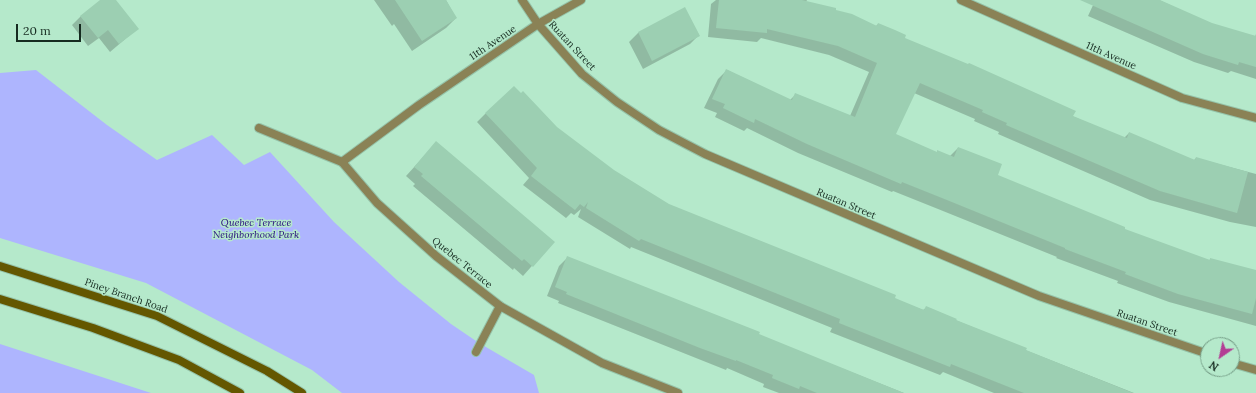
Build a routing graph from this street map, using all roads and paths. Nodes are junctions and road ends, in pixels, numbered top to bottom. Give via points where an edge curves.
1 (522, 0) edge
2 (581, 0) edge
3 (961, 0) edge
4 (538, 24) junction
5 (1256, 118) edge
6 (259, 128) dead end
7 (342, 162) junction
8 (0, 266) edge
9 (0, 299) edge
10 (500, 306) junction
11 (1200, 351) edge
12 (476, 352) dead end
13 (1240, 365) edge
14 (1256, 370) edge
15 (240, 393) edge
16 (302, 393) edge
17 (678, 393) edge

1 - 4 street, Ruatan Street
2 - 4 street, 11th Avenue
3 - 5 street, 11th Avenue via 1182,98
4 - 7 street, 11th Avenue via 419,105
4 - 11 street, Ruatan Street via 582,74 617,102 659,130 705,154 1039,296
6 - 7 street
7 - 10 street, Quebec Terrace via 377,203 436,256
8 - 16 main road, Piney Branch Road via 157,316 267,371
9 - 15 main road via 93,328 179,360
10 - 12 street
10 - 17 street, Quebec Terrace via 602,363
13 - 14 street

